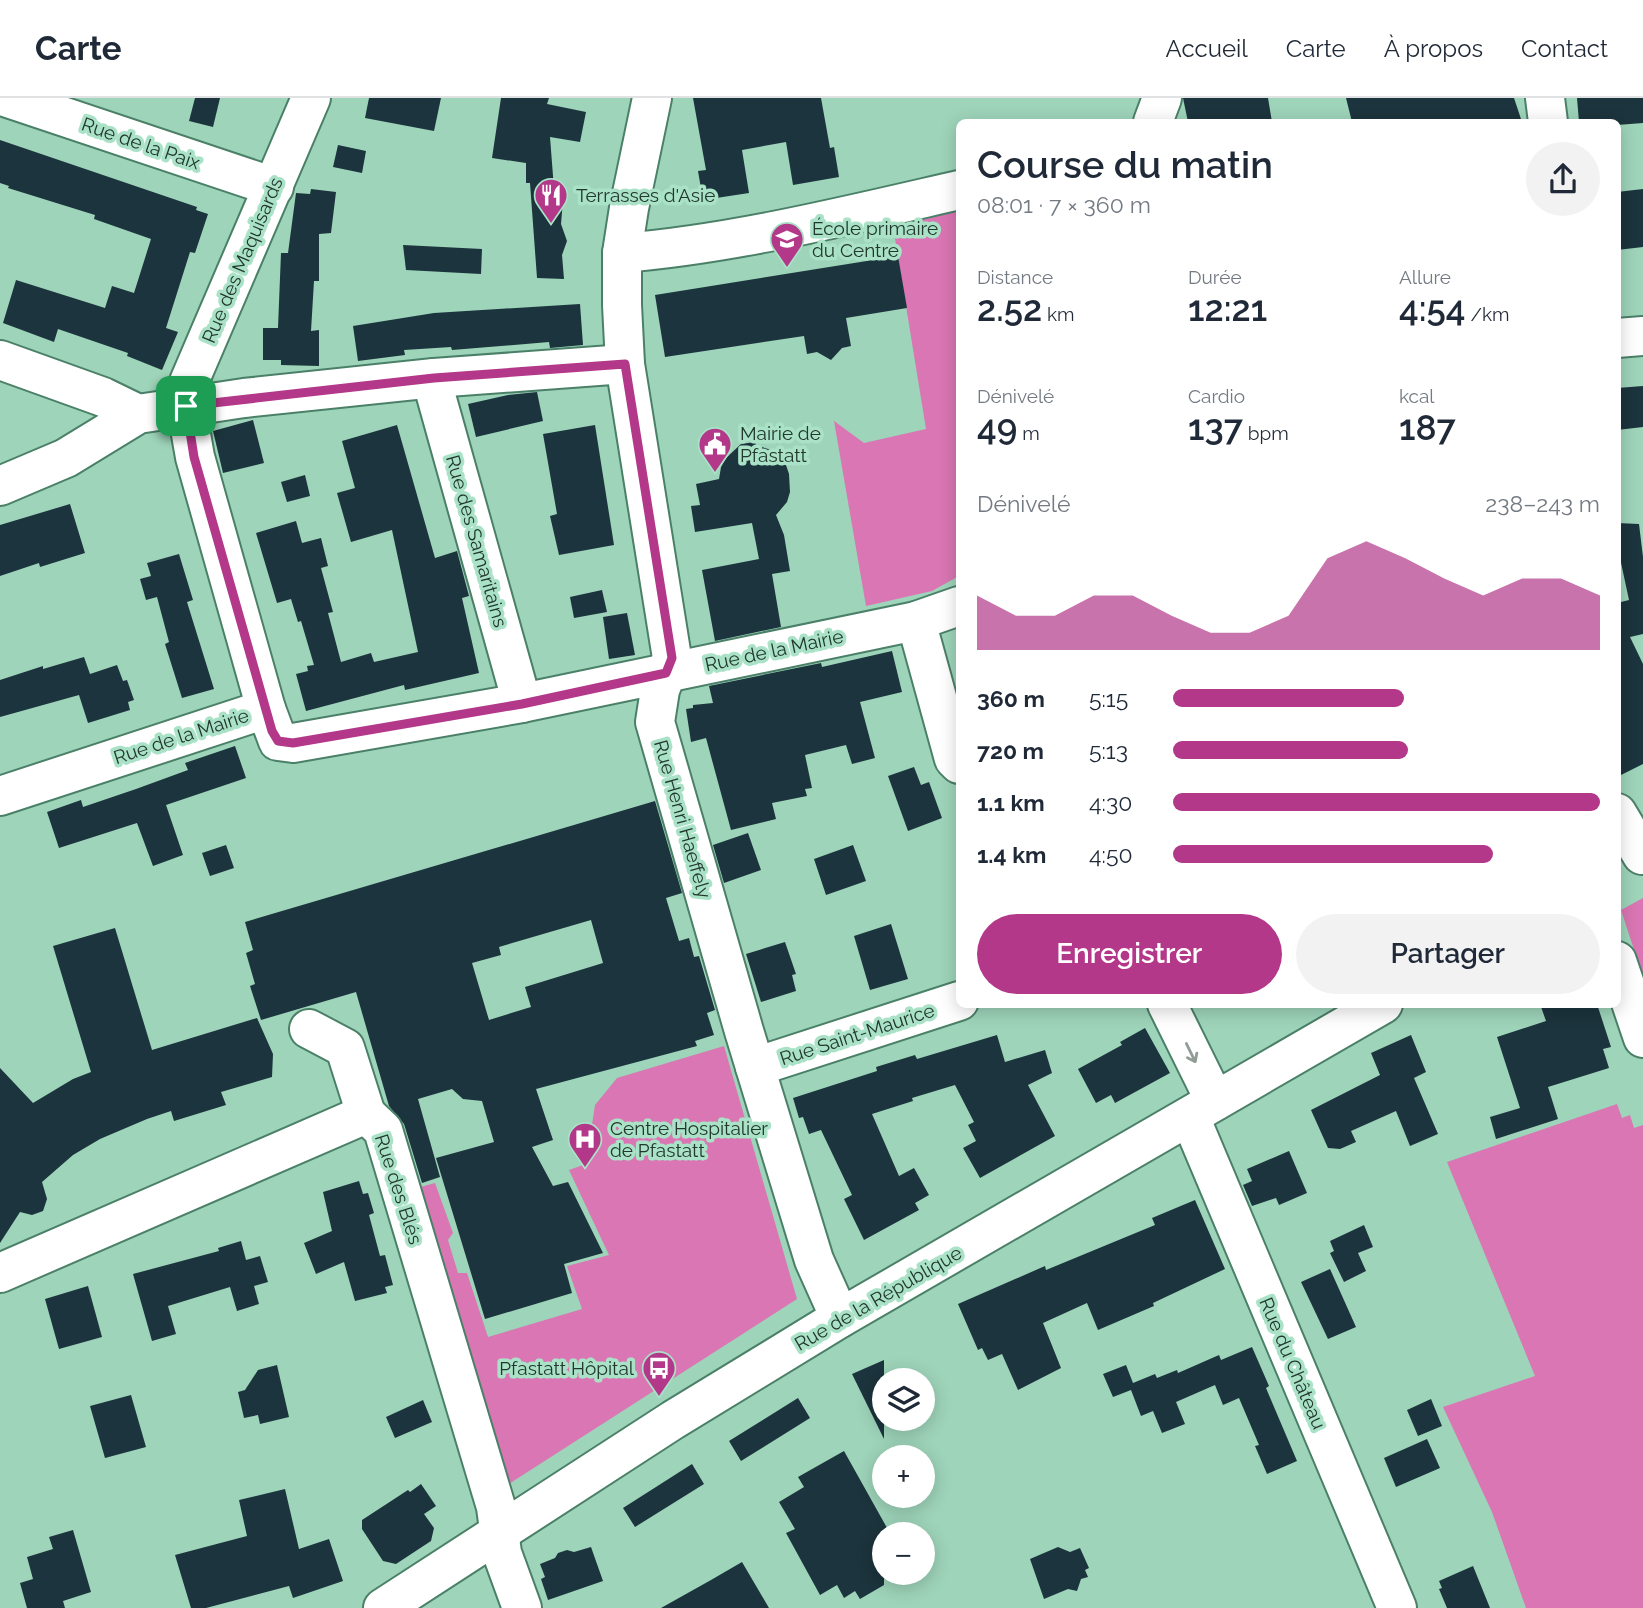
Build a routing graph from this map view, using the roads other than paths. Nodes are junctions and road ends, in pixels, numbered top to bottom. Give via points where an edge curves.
1 (8, 98) edge
2 (311, 98) edge
3 (652, 98) edge
4 (1545, 98) edge
5 (1548, 119) edge
6 (274, 187) junction
7 (956, 191) edge
8 (622, 253) junction
9 (1643, 336) edge
10 (1621, 338) edge
11 (0, 360) edge
12 (625, 364) junction
13 (434, 378) junction
14 (186, 406) junction
15 (138, 414) junction
16 (0, 486) edge
17 (956, 607) edge
18 (916, 621) junction
19 (666, 673) junction
20 (522, 704) junction
21 (266, 709) junction
22 (956, 761) edge
23 (0, 796) edge
24 (1621, 819) edge
25 (1643, 854) edge
26 (1621, 867) edge
27 (1621, 973) edge
28 (956, 1002) edge
29 (1168, 1008) edge
30 (1376, 1008) edge
31 (309, 1029) dead end
32 (1643, 1038) edge
33 (755, 1067) junction
34 (1202, 1109) junction
35 (366, 1114) junction
36 (0, 1273) edge
37 (841, 1318) junction
38 (500, 1531) junction
39 (383, 1608) edge
40 (522, 1608) edge
41 (1397, 1608) edge

1 - 6 street, Rue de la Paix
2 - 6 street, Rue des Maquisards
3 - 8 street, Rue Henri Haeffely
4 - 5 street
6 - 14 street, Rue des Maquisards via 190,382
7 - 8 street via 670,249
8 - 12 street, Rue Henri Haeffely
9 - 10 street
11 - 15 street
12 - 13 street
12 - 19 street, Rue Henri Haeffely via 672,658
13 - 14 street
13 - 20 street, Rue des Samaritains
14 - 15 street
14 - 21 street, Rue des Maquisards via 194,457
15 - 16 street via 66,458
17 - 18 street, Rue de la Mairie
18 - 19 street, Rue de la Mairie
18 - 22 street
19 - 20 street, Rue de la Mairie
19 - 33 street, Rue Henri Haeffely via 655,722
20 - 21 street, Rue de la Mairie via 293,743 278,741
21 - 23 street, Rue de la Mairie
24 - 25 street
25 - 26 street
27 - 32 street
28 - 33 street, Rue Saint-Maurice
29 -> 34 street, Rue du Château
30 - 34 street, Rue de la République
31 - 35 street via 345,1048
33 - 37 street, Rue Henri Haeffely via 814,1260
34 - 37 street, Rue de la République
34 - 41 street, Rue du Château
35 - 36 street, Rue des Blés
35 - 38 street, Rue des Blés via 383,1130
37 - 38 street, Rue de la République
38 - 39 street, Rue de la République
38 - 40 street, Rue des Blés via 502,1553

